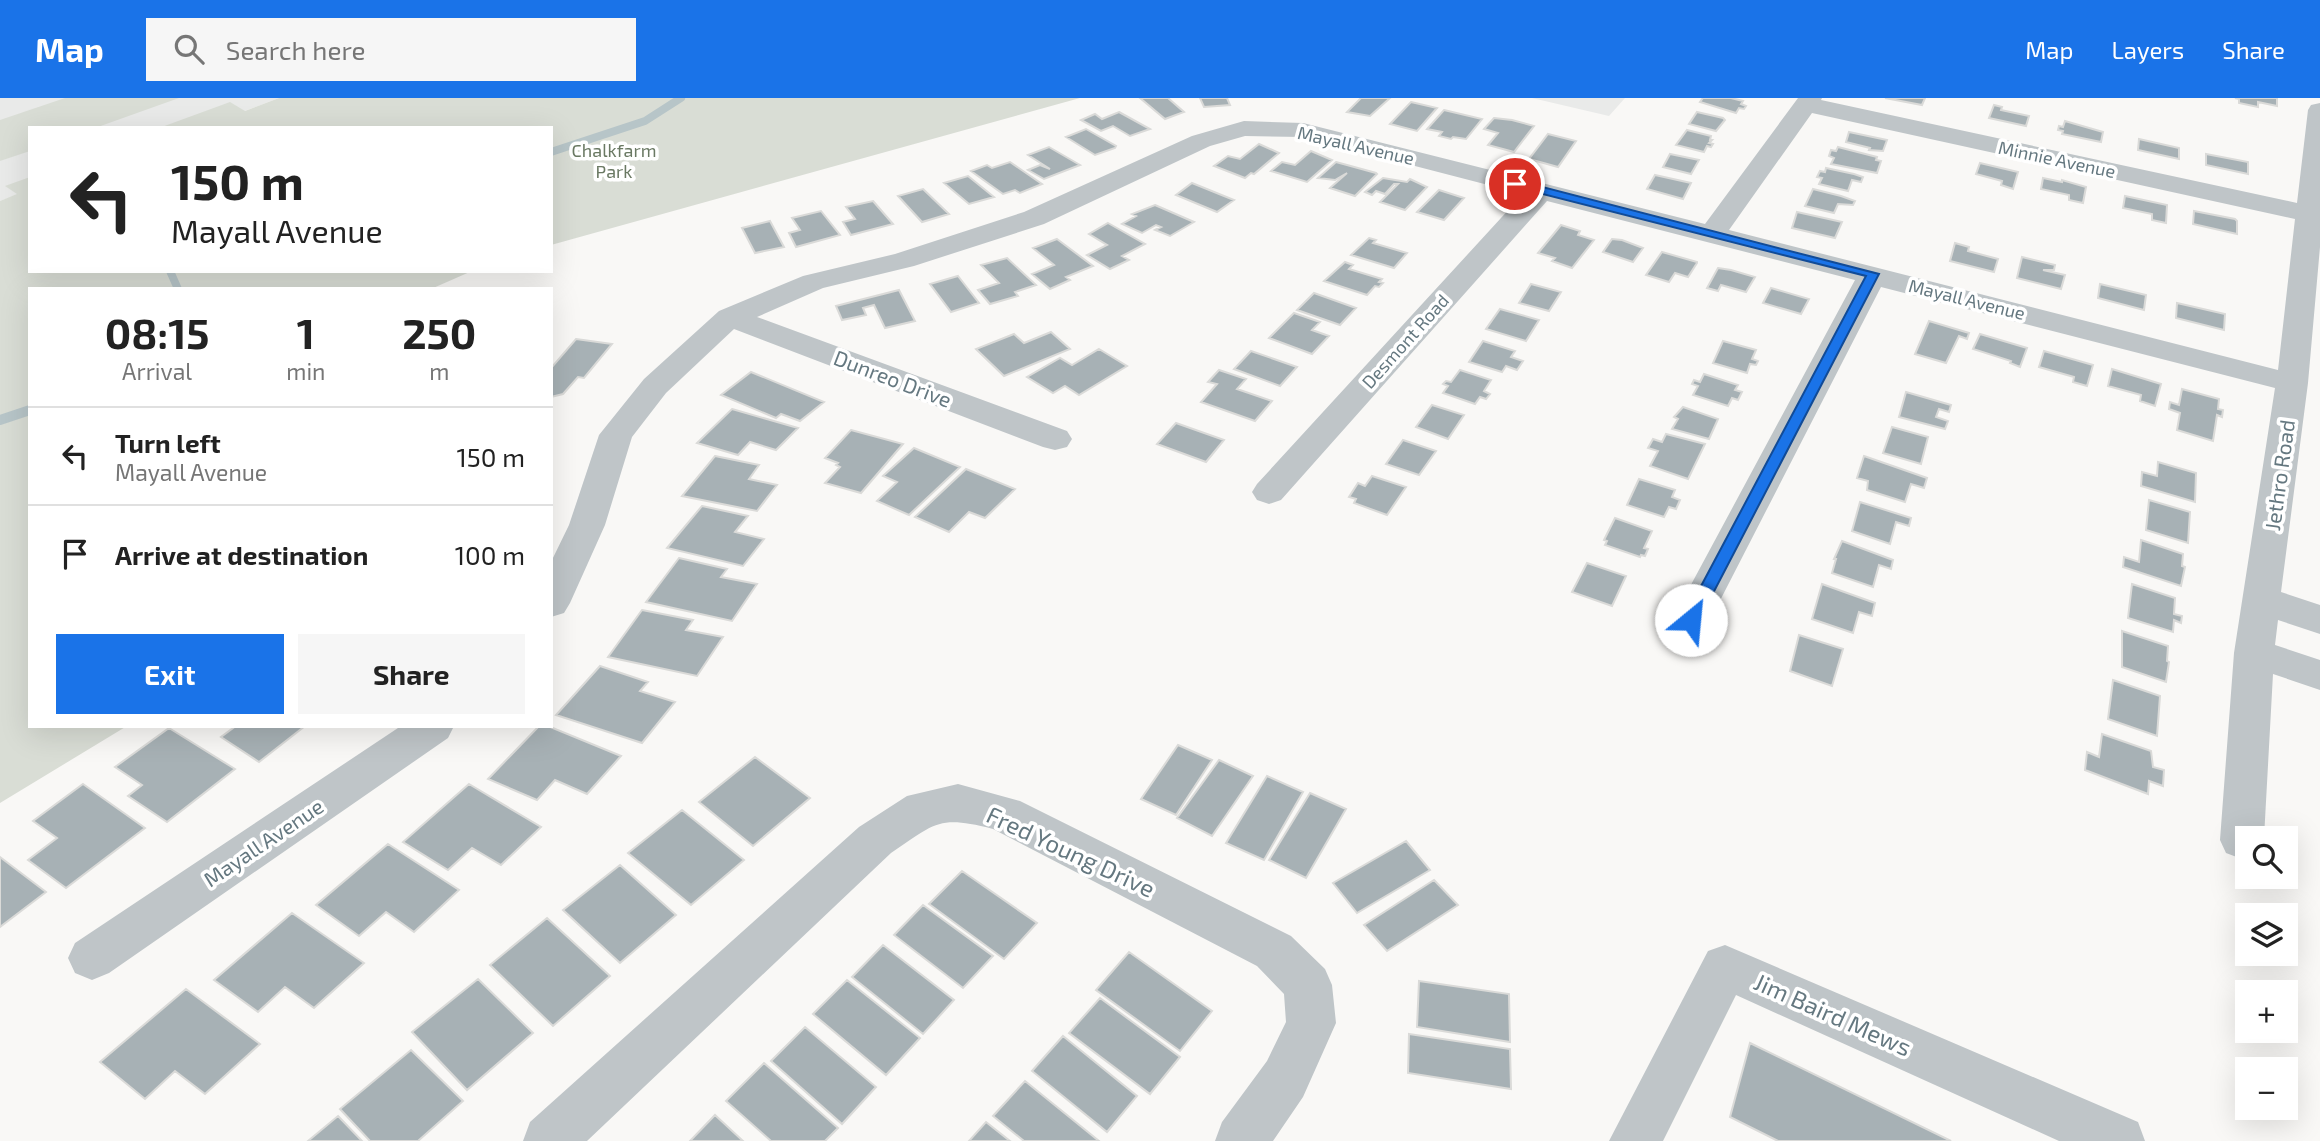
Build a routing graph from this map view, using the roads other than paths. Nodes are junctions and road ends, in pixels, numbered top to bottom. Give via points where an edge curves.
1 (1808, 101) edge
2 (2320, 110) edge
3 (1542, 190) junction
4 (2309, 214) junction
5 (1713, 233) junction
6 (1873, 274) junction
7 (730, 317) junction
8 (2292, 383) junction
9 (1055, 439) dead end
10 (1269, 492) dead end
11 (553, 599) edge
12 (2260, 599) junction
13 (1691, 620) dead end
14 (2320, 620) edge
15 (2253, 653) junction
16 (2320, 675) edge
17 (430, 728) edge
18 (2243, 826) edge
19 (93, 958) dead end
20 (549, 1141) edge
21 (1241, 1141) edge
22 (1635, 1141) edge
23 (2119, 1141) edge

1 - 4 street, Minnie Avenue
1 - 5 street
2 - 4 street, Jethro Road
3 - 5 street, Mayall Avenue
3 - 7 street, Mayall Avenue via 1303,130 1244,128 1201,141 1034,218 904,260 813,282
3 - 10 street, Desmont Road
4 - 8 street, Jethro Road
5 - 6 street, Mayall Avenue
6 - 8 street, Mayall Avenue
6 - 13 street
7 - 9 street, Dunreo Drive
7 - 11 street, Mayall Avenue via 654,386 616,435 587,525
8 - 12 street, Jethro Road
12 - 14 street
12 - 15 street, Jethro Road
15 - 16 street
15 - 18 street, Jethro Road
17 - 19 street, Mayall Avenue
20 - 21 street, Fred Young Drive via 875,840 922,809 958,802 1004,814 1274,951 1308,985 1311,1023 1285,1079
22 - 23 street, Jim Baird Mews via 1725,967

